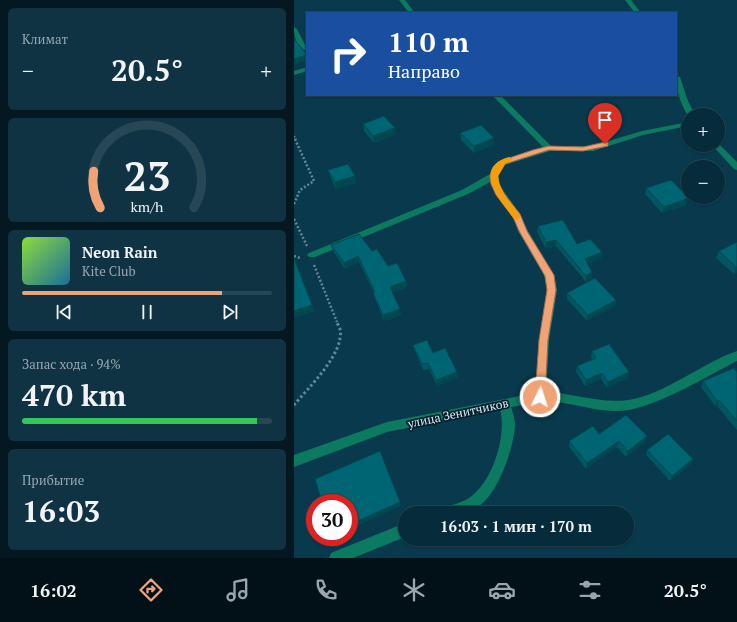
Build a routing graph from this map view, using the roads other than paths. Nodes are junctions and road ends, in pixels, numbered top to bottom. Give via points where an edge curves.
1 (402, 0) edge
2 (628, 0) edge
3 (411, 12) edge
4 (637, 12) edge
5 (294, 29) edge
6 (306, 48) edge
7 (306, 69) edge
8 (294, 73) edge
9 (677, 80) edge
10 (497, 96) edge
11 (688, 108) edge
12 (681, 125) edge
13 (549, 148) junction
14 (723, 152) edge
15 (737, 167) edge
16 (494, 176) junction
17 (312, 255) road end
18 (737, 356) edge
19 (540, 397) junction
20 (504, 403) junction
21 (294, 461) edge
22 (465, 506) edge
23 (398, 533) edge
24 (336, 558) edge

1 - 3 street
2 - 4 street
5 - 6 street via 302,46
7 - 8 street
9 - 11 street
10 - 13 street
12 - 13 street via 642,133 593,148
13 - 16 street via 502,163
14 - 15 street
16 - 17 street via 465,192
16 - 19 street via 500,195 517,216 549,275 552,290 544,340
18 - 19 street, улица Зенитчиков via 652,398 628,405 593,404
19 - 20 street, улица Зенитчиков
20 - 21 street, улица Зенитчиков via 388,427
20 - 22 street via 509,424 507,439 493,478 486,491 474,502
23 - 24 street

